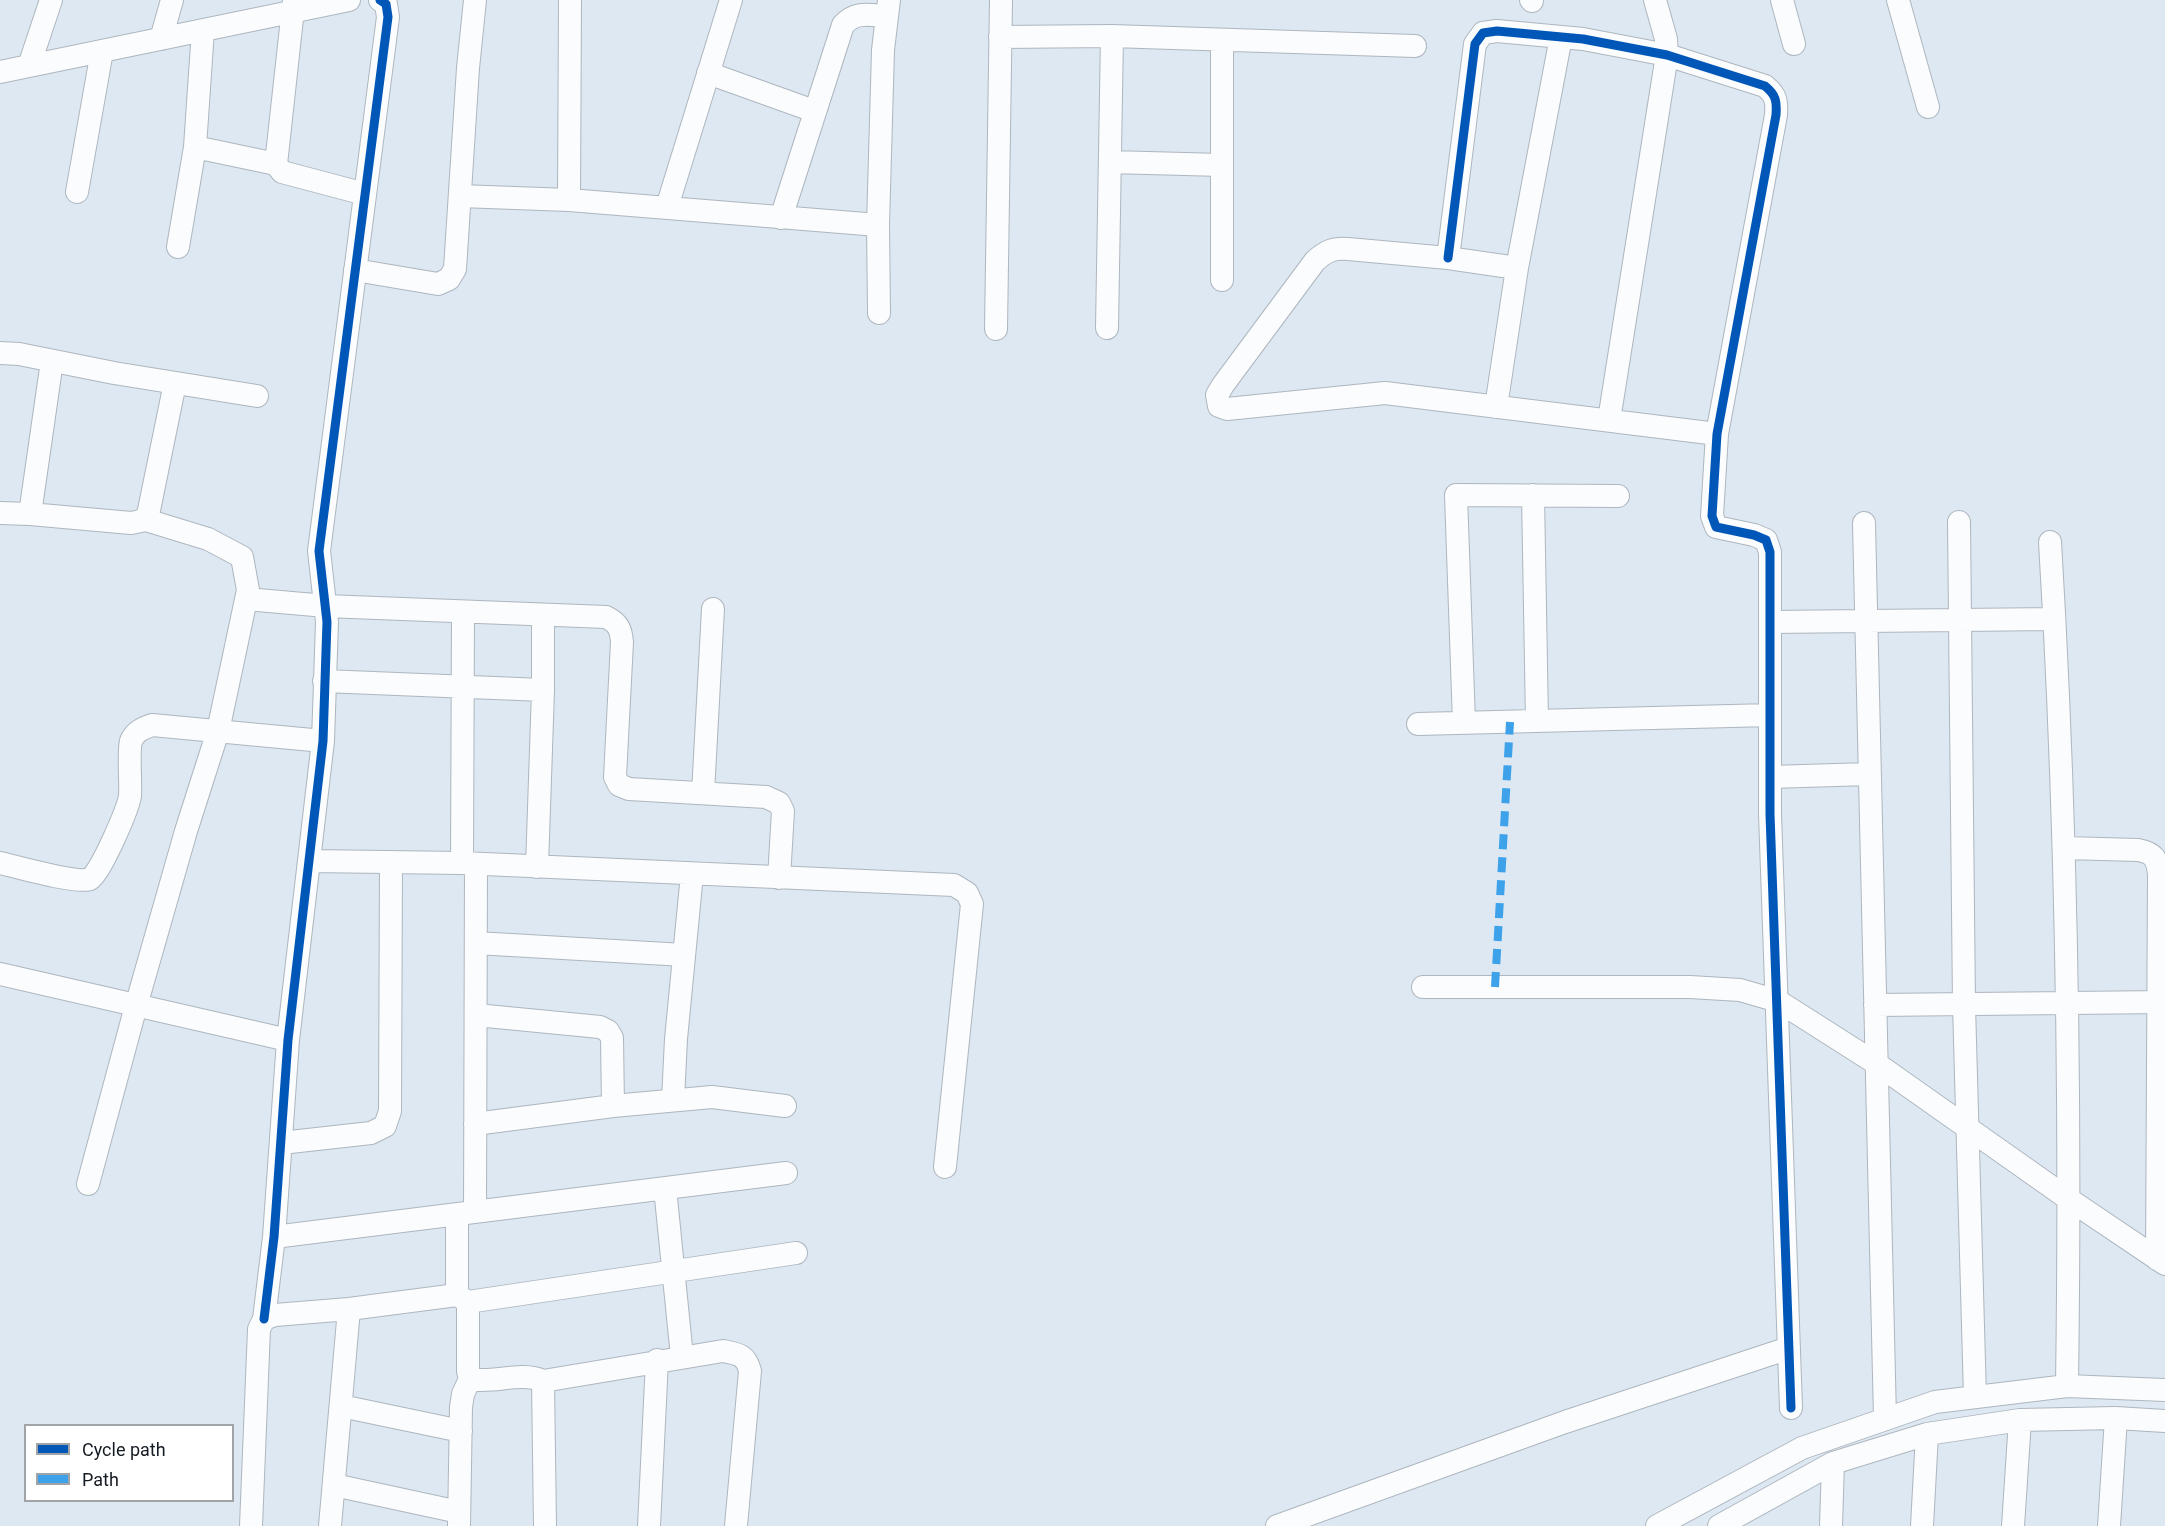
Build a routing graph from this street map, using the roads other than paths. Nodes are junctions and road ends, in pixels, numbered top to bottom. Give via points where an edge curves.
1 (51, 0) edge
2 (172, 0) edge
3 (349, 0) edge
4 (380, 0) edge
5 (475, 0) edge
6 (570, 0) edge
7 (731, 0) edge
8 (1001, 0) edge
9 (1655, 0) edge
10 (1782, 0) edge
11 (1898, 0) edge
12 (293, 6) edge
13 (887, 8) edge
14 (203, 30) junction
15 (1112, 36) junction
16 (1000, 37) junction
17 (1561, 37) junction
18 (161, 39) junction
19 (1222, 40) junction
20 (1794, 44) dead end
21 (1415, 46) dead end
22 (102, 51) junction
23 (1667, 55) junction
24 (28, 66) junction
25 (708, 73) junction
26 (0, 75) edge
27 (1928, 107) dead end
28 (814, 111) junction
29 (195, 147) junction
30 (1110, 162) junction
31 (276, 164) junction
32 (1222, 165) junction
33 (77, 192) dead end
34 (365, 194) junction
35 (460, 196) junction
36 (569, 200) junction
37 (667, 207) junction
38 (781, 218) junction
39 (878, 225) junction
40 (178, 247) dead end
41 (1448, 258) junction
42 (1517, 268) junction
43 (355, 270) junction
44 (1222, 280) dead end
45 (879, 313) dead end
46 (1107, 328) dead end
47 (996, 329) dead end
48 (0, 353) edge
49 (52, 361) junction
50 (175, 383) junction
51 (257, 396) dead end
52 (1496, 407) junction
53 (1609, 420) junction
54 (1717, 434) junction
55 (1533, 495) junction
56 (1618, 495) dead end
57 (0, 513) edge
58 (30, 514) junction
59 (141, 521) junction
60 (1959, 522) dead end
61 (1864, 523) dead end
62 (2050, 542) dead end
63 (246, 599) junction
64 (327, 606) junction
65 (713, 609) dead end
66 (463, 612) junction
67 (543, 615) junction
68 (2054, 619) junction
69 (1961, 620) junction
70 (1866, 621) junction
71 (1771, 622) junction
72 (324, 681) junction
73 (464, 687) junction
74 (543, 690) junction
75 (1770, 715) junction
76 (1537, 721) junction
77 (1464, 723) junction
78 (1418, 724) dead end
79 (219, 731) junction
80 (323, 741) junction
81 (1869, 774) junction
82 (1770, 777) junction
83 (703, 793) junction
84 (2064, 848) junction
85 (310, 861) junction
86 (391, 862) junction
87 (0, 863) edge
88 (469, 864) junction
89 (537, 867) junction
90 (692, 874) junction
91 (779, 878) junction
92 (476, 943) junction
93 (684, 955) junction
94 (0, 974) edge
95 (1423, 987) dead end
96 (1778, 1001) junction
97 (2162, 1002) edge
98 (2067, 1004) junction
99 (1875, 1005) junction
100 (1964, 1005) junction
101 (136, 1006) junction
102 (476, 1015) junction
103 (288, 1040) junction
104 (1877, 1064) junction
105 (673, 1100) junction
106 (613, 1106) junction
107 (785, 1106) dead end
108 (475, 1124) junction
109 (1967, 1127) junction
110 (281, 1143) junction
111 (945, 1167) dead end
112 (786, 1173) dead end
113 (88, 1184) dead end
114 (665, 1188) junction
115 (2070, 1200) junction
116 (466, 1213) junction
117 (274, 1236) junction
118 (796, 1253) dead end
119 (2161, 1261) edge
120 (675, 1270) junction
121 (462, 1299) junction
122 (349, 1309) junction
123 (264, 1319) junction
124 (1790, 1347) junction
125 (682, 1357) junction
126 (657, 1360) junction
127 (471, 1379) junction
128 (543, 1381) junction
129 (2067, 1386) junction
130 (2165, 1390) edge
131 (1975, 1397) junction
132 (341, 1406) junction
133 (1791, 1408) dead end
134 (2116, 1418) junction
135 (1885, 1419) junction
136 (2020, 1420) junction
137 (2165, 1421) edge
138 (461, 1431) junction
139 (1927, 1434) junction
140 (1833, 1463) junction
141 (334, 1485) junction
142 (459, 1519) edge
143 (1291, 1524) edge
144 (251, 1526) edge
145 (330, 1526) edge
146 (545, 1526) edge
147 (649, 1526) edge
148 (736, 1526) edge
149 (1657, 1526) edge
150 (1719, 1526) edge
151 (1832, 1526) edge
152 (1922, 1526) edge
153 (2013, 1526) edge
154 (2109, 1526) edge

1 - 24 street
2 - 18 street
3 - 12 street
4 - 34 street via 386,4 388,17
5 - 35 street
6 - 36 street
7 - 25 street
8 - 16 street
9 - 23 street
10 - 20 street
11 - 27 street
12 - 14 street
12 - 31 street
13 - 28 street via 850,18 843,25
13 - 39 street
14 - 18 street
14 - 29 street
15 - 16 street
15 - 19 street
15 - 30 street
16 - 47 street
17 - 23 street
17 - 41 street via 1497,31 1483,33 1475,44
17 - 42 street
18 - 22 street
19 - 21 street
19 - 32 street
22 - 24 street
22 - 33 street
23 - 53 street
23 - 54 street via 1765,86 1774,93 1777,103
24 - 26 street
25 - 28 street
25 - 37 street
28 - 38 street
29 - 31 street
29 - 40 street
30 - 32 street
30 - 46 street
31 - 34 street via 282,172
32 - 44 street
34 - 43 street
35 - 36 street
35 - 43 street via 454,270 449,279 438,284
36 - 37 street
37 - 38 street
38 - 39 street
39 - 45 street
41 - 42 street
41 - 52 street via 1335,248 1325,252 1223,385 1217,395 1218,406 1227,409 1385,393
42 - 52 street
43 - 64 street via 318,552
48 - 49 street
49 - 50 street
49 - 58 street
50 - 51 street
50 - 59 street via 148,515
52 - 53 street
53 - 54 street
54 - 71 street via 1712,516 1716,527 1766,540 1770,552
55 - 56 street
55 - 76 street
55 - 77 street via 1455,495
57 - 58 street
58 - 59 street
59 - 63 street via 208,539 242,557
60 - 69 street
61 - 70 street
62 - 68 street
63 - 64 street
63 - 79 street
64 - 66 street
64 - 72 street
65 - 83 street
66 - 67 street
66 - 73 street
67 - 74 street
67 - 83 street via 606,617 621,630 615,777 619,785 629,789
68 - 69 street
68 - 84 street
69 - 70 street
69 - 100 street
70 - 71 street
70 - 81 street
71 - 75 street
72 - 73 street
72 - 80 street
73 - 74 street
73 - 88 street
74 - 89 street
75 - 76 street
75 - 82 street
76 - 77 street
77 - 78 street
79 - 80 street
79 - 87 street via 152,725 139,730 131,741 130,798 91,879 76,880
79 - 101 street
80 - 85 street
81 - 82 street
81 - 99 street
82 - 96 street
83 - 91 street via 766,797 779,802 783,811
84 - 97 street via 2138,850 2150,852 2157,860
84 - 98 street
85 - 86 street
85 - 103 street
86 - 88 street
86 - 110 street via 390,1111 385,1126 371,1134
88 - 89 street
88 - 92 street
89 - 90 street
90 - 91 street
90 - 93 street
91 - 111 street via 954,885 967,892 972,904
92 - 93 street
92 - 102 street
93 - 105 street
94 - 101 street
95 - 96 street via 1690,987 1740,990
96 - 104 street
96 - 124 street
97 - 98 street
97 - 119 street
98 - 100 street
98 - 115 street
99 - 100 street
99 - 104 street
100 - 109 street
101 - 103 street
101 - 113 street
102 - 106 street via 609,1031
102 - 108 street
103 - 110 street
104 - 109 street
104 - 135 street
105 - 106 street
105 - 107 street via 712,1097
106 - 108 street
108 - 116 street
109 - 115 street
109 - 131 street
110 - 117 street
112 - 114 street
114 - 116 street
114 - 120 street
115 - 119 street
115 - 129 street
116 - 117 street
116 - 121 street
117 - 123 street
118 - 120 street
120 - 121 street
120 - 125 street
121 - 122 street
121 - 127 street
122 - 123 street
122 - 132 street
123 - 144 street via 259,1329
124 - 133 street
124 - 143 street via 1565,1422
125 - 126 street
125 - 148 street via 723,1351 737,1353 747,1360 750,1371
126 - 128 street
126 - 147 street
127 - 128 street via 532,1376
127 - 138 street via 463,1394
128 - 146 street
129 - 130 street
129 - 131 street
131 - 135 street via 1935,1402
132 - 138 street
132 - 141 street
134 - 136 street
134 - 137 street
134 - 154 street
135 - 149 street via 1802,1448
136 - 139 street
136 - 153 street
138 - 142 street
139 - 140 street
139 - 152 street
140 - 150 street
140 - 151 street
141 - 142 street
141 - 145 street

